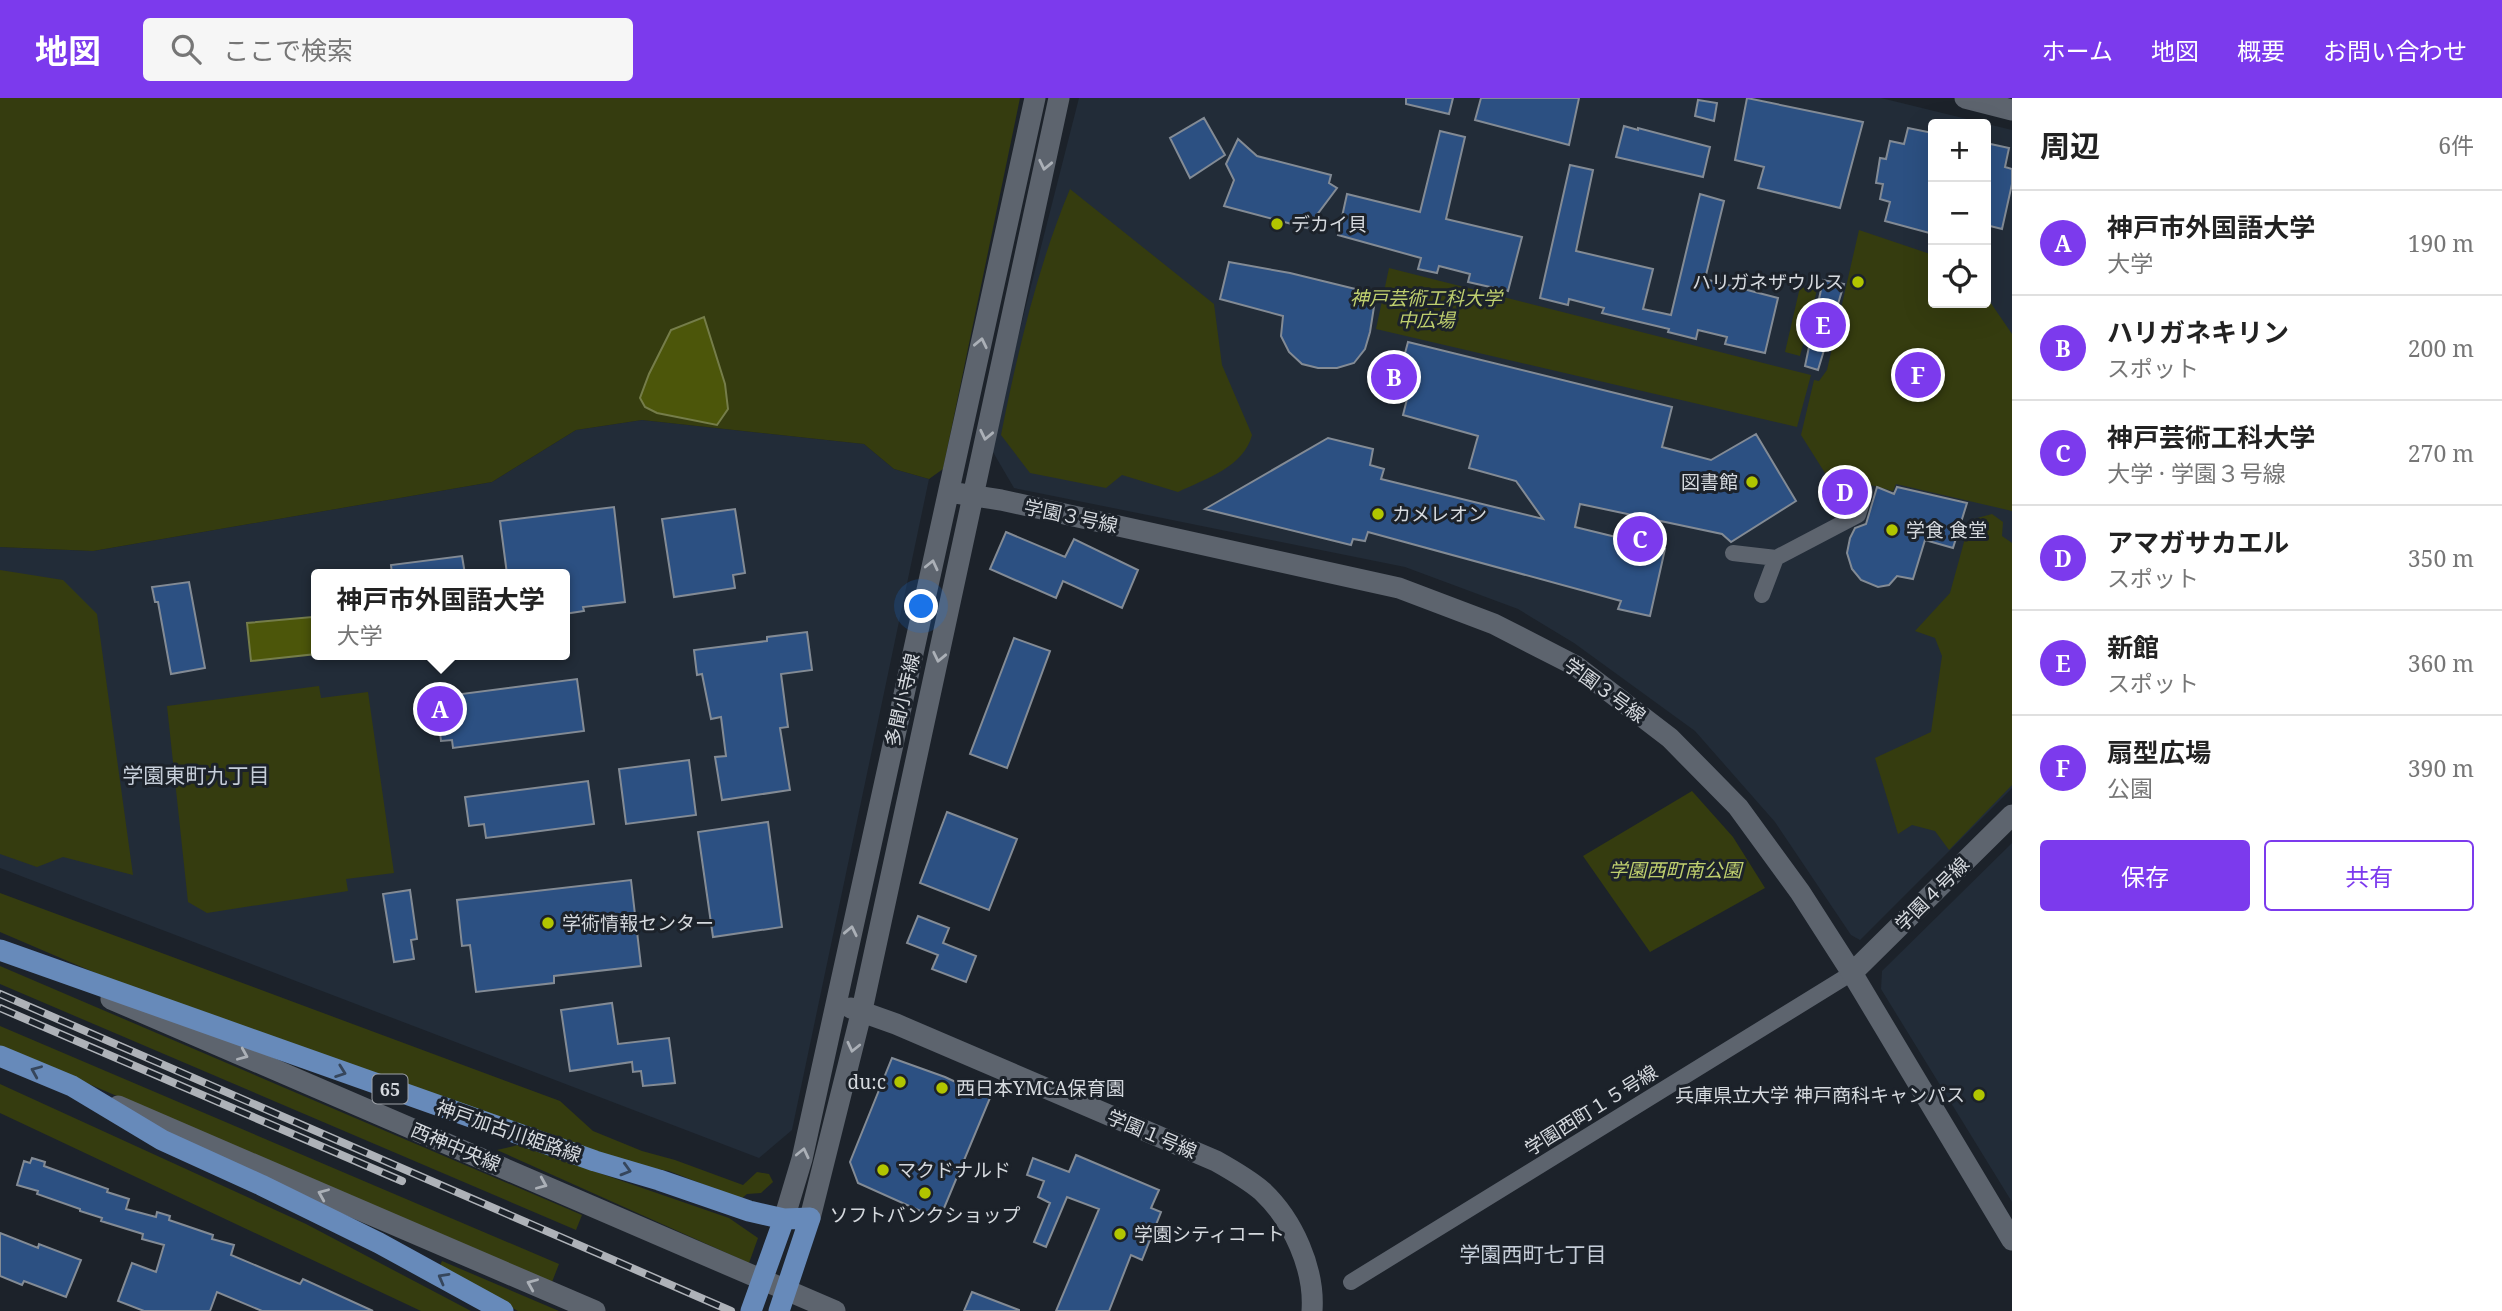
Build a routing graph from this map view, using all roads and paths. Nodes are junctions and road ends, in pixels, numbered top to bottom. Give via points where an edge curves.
1 (1035, 98) edge
2 (1059, 98) edge
3 (1965, 98) edge
4 (2012, 110) edge
5 (949, 492) junction
6 (1866, 492) dead end
7 (974, 495) junction
8 (1733, 553) dead end
9 (1776, 558) junction
10 (1762, 594) dead end
11 (2012, 815) edge
12 (0, 951) edge
13 (1852, 973) junction
14 (835, 1004) junction
15 (862, 1010) junction
16 (0, 1056) edge
17 (72, 1086) junction
18 (810, 1218) junction
19 (784, 1219) junction
20 (2012, 1240) edge
21 (1351, 1282) dead end
22 (503, 1311) edge
23 (595, 1311) edge
24 (751, 1311) edge
25 (779, 1311) edge
26 (835, 1311) edge
27 (1312, 1311) edge

5 -> 1 street, 多聞小寺線
2 -> 7 street, 多聞小寺線
3 - 4 street
5 - 7 street, 学園３号線
14 -> 5 street, 多聞小寺線
6 - 9 street via 1858,515
7 - 13 street, 学園３号線 via 1399,588 1494,624 1576,666 1671,738 1738,807
7 -> 15 street, 多聞小寺線
8 - 9 street
9 - 10 street
11 - 13 street, 学園４号線
12 -> 19 main road, 神戸加古川姫路線 / 65 via 596,1161
12 -> 26 street, 西神中央線
13 - 20 street, 学園３号線
13 - 21 street, 学園西町１５号線
14 - 15 street, 学園１号線
19 -> 14 street, 多聞小寺線 via 802,1159
15 -> 18 street, 多聞小寺線
15 - 27 street, 学園１号線 via 1240,1175 1273,1203 1301,1248
17 -> 16 main road
22 -> 17 main road via 379,1243 162,1140
23 -> 17 street
18 - 19 main road, 神戸加古川姫路線 / 65
18 - 25 main road
19 - 24 main road

